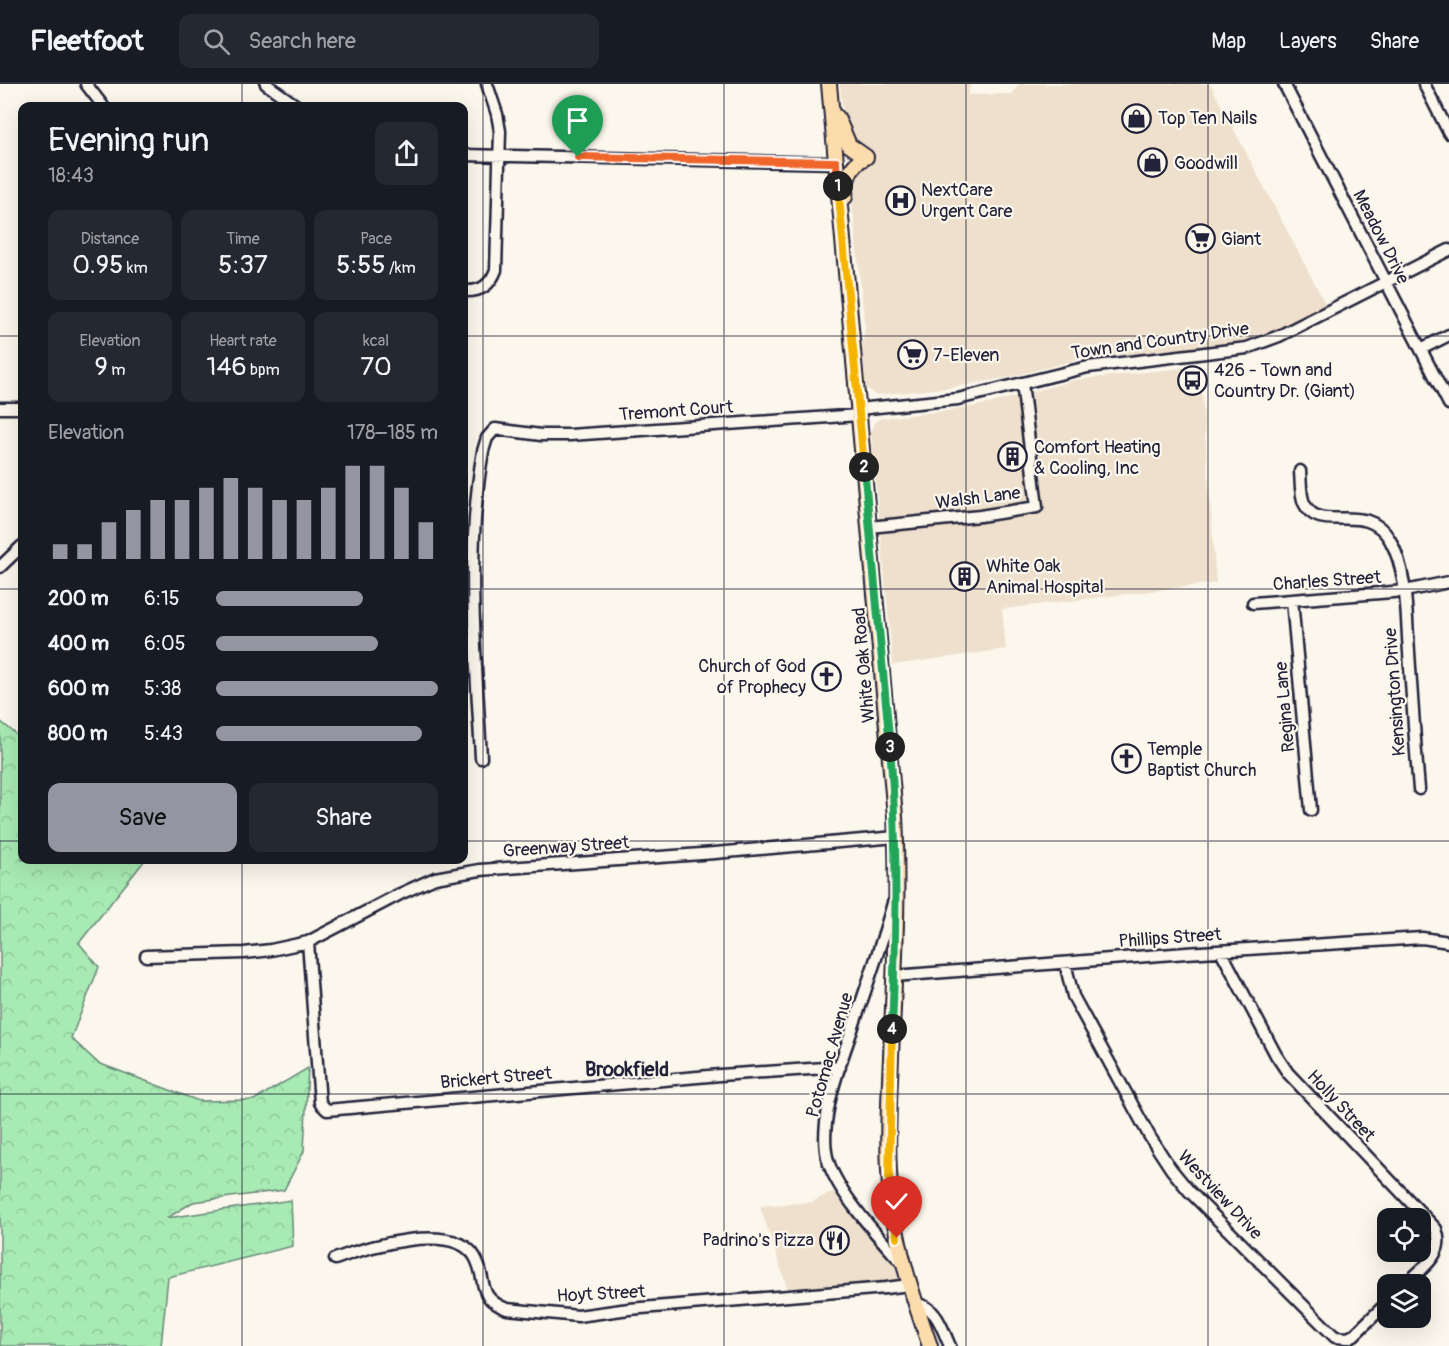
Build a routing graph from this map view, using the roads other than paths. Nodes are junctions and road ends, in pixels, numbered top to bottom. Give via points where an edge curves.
1 (87, 84) edge
2 (266, 84) edge
3 (488, 84) edge
4 (1284, 84) edge
5 (1424, 84) edge
6 (829, 91) edge
7 (100, 102) edge
8 (291, 102) edge
9 (1449, 133) edge
10 (468, 155) edge
11 (500, 155) junction
12 (836, 162) junction
13 (843, 234) junction
14 (1449, 250) edge
15 (1385, 281) junction
16 (468, 291) edge
17 (1449, 335) edge
18 (1421, 349) junction
19 (1022, 383) junction
20 (1449, 404) edge
21 (0, 408) edge
22 (18, 408) edge
23 (859, 412) junction
24 (1300, 471) dead end
25 (869, 527) junction
26 (18, 550) edge
27 (0, 567) edge
28 (1449, 582) edge
29 (1405, 591) junction
30 (1292, 600) junction
31 (1253, 603) dead end
32 (481, 758) dead end
33 (1419, 789) dead end
34 (1311, 810) dead end
35 (896, 837) junction
36 (897, 872) junction
37 (308, 942) junction
38 (1449, 942) edge
39 (1221, 951) junction
40 (146, 956) dead end
41 (1065, 963) junction
42 (894, 976) junction
43 (840, 1067) junction
44 (335, 1259) dead end
45 (903, 1264) junction
46 (1417, 1274) edge
47 (909, 1285) junction
48 (916, 1304) junction
49 (1377, 1313) edge
50 (930, 1346) edge
51 (950, 1346) edge

1 - 7 street
2 - 8 street
3 - 11 street via 497,114
4 - 15 street, Meadow Drive
5 - 9 street
6 - 12 main road, White Oak Road
6 - 13 main road via 849,146 866,156 849,172
10 - 11 street
11 - 12 street
11 - 16 street via 496,270 484,287
12 - 13 main road, White Oak Road
13 - 23 main road, White Oak Road
14 - 15 street, Town and Country Drive
15 - 18 street, Meadow Drive
15 - 19 street, Town and Country Drive via 1279,336 1247,348 1088,367
17 - 18 street
18 - 20 street, Meadow Drive
19 - 23 street, Town and Country Drive via 941,402
19 - 25 street, Walsh Lane via 1037,507
21 - 22 street
23 - 25 main road, White Oak Road
23 - 32 street, Tremont Court via 570,435 495,429 487,438 480,468 475,543 473,612
24 - 29 street, Kensington Drive via 1304,502 1313,514 1327,519 1362,518 1386,534 1392,542
25 - 35 main road, White Oak Road
26 - 27 street
28 - 29 street, Charles Street
29 - 30 street, Charles Street
29 - 33 street, Kensington Drive
30 - 31 street, Charles Street
30 - 34 street, Regina Lane
35 - 36 main road, White Oak Road
35 - 37 street, Greenway Street via 480,870 435,878
36 - 42 main road, White Oak Road
36 - 43 street, Potomac Avenue via 892,905
37 - 40 street, Greenway Street via 244,953
37 - 43 street, Brickert Street via 320,1103 327,1110
38 - 39 street, Phillips Street via 1422,938
39 - 41 street, Phillips Street
39 - 46 street, Holly Street via 1288,1073 1436,1228 1438,1248
41 - 42 street, Phillips Street
41 - 49 street, Westview Drive via 1073,996 1130,1102 1155,1146 1189,1191 1335,1337 1354,1335
42 - 45 main road, White Oak Road via 889,1176
43 - 45 street, Potomac Avenue via 826,1125 829,1163 854,1204
44 - 47 street, Hoyt Street via 376,1246 423,1239 455,1242 474,1256 485,1293 498,1306 564,1316
45 - 47 main road, White Oak Road
47 - 48 main road, White Oak Road
48 - 50 main road, White Oak Road
48 - 51 street via 933,1311

